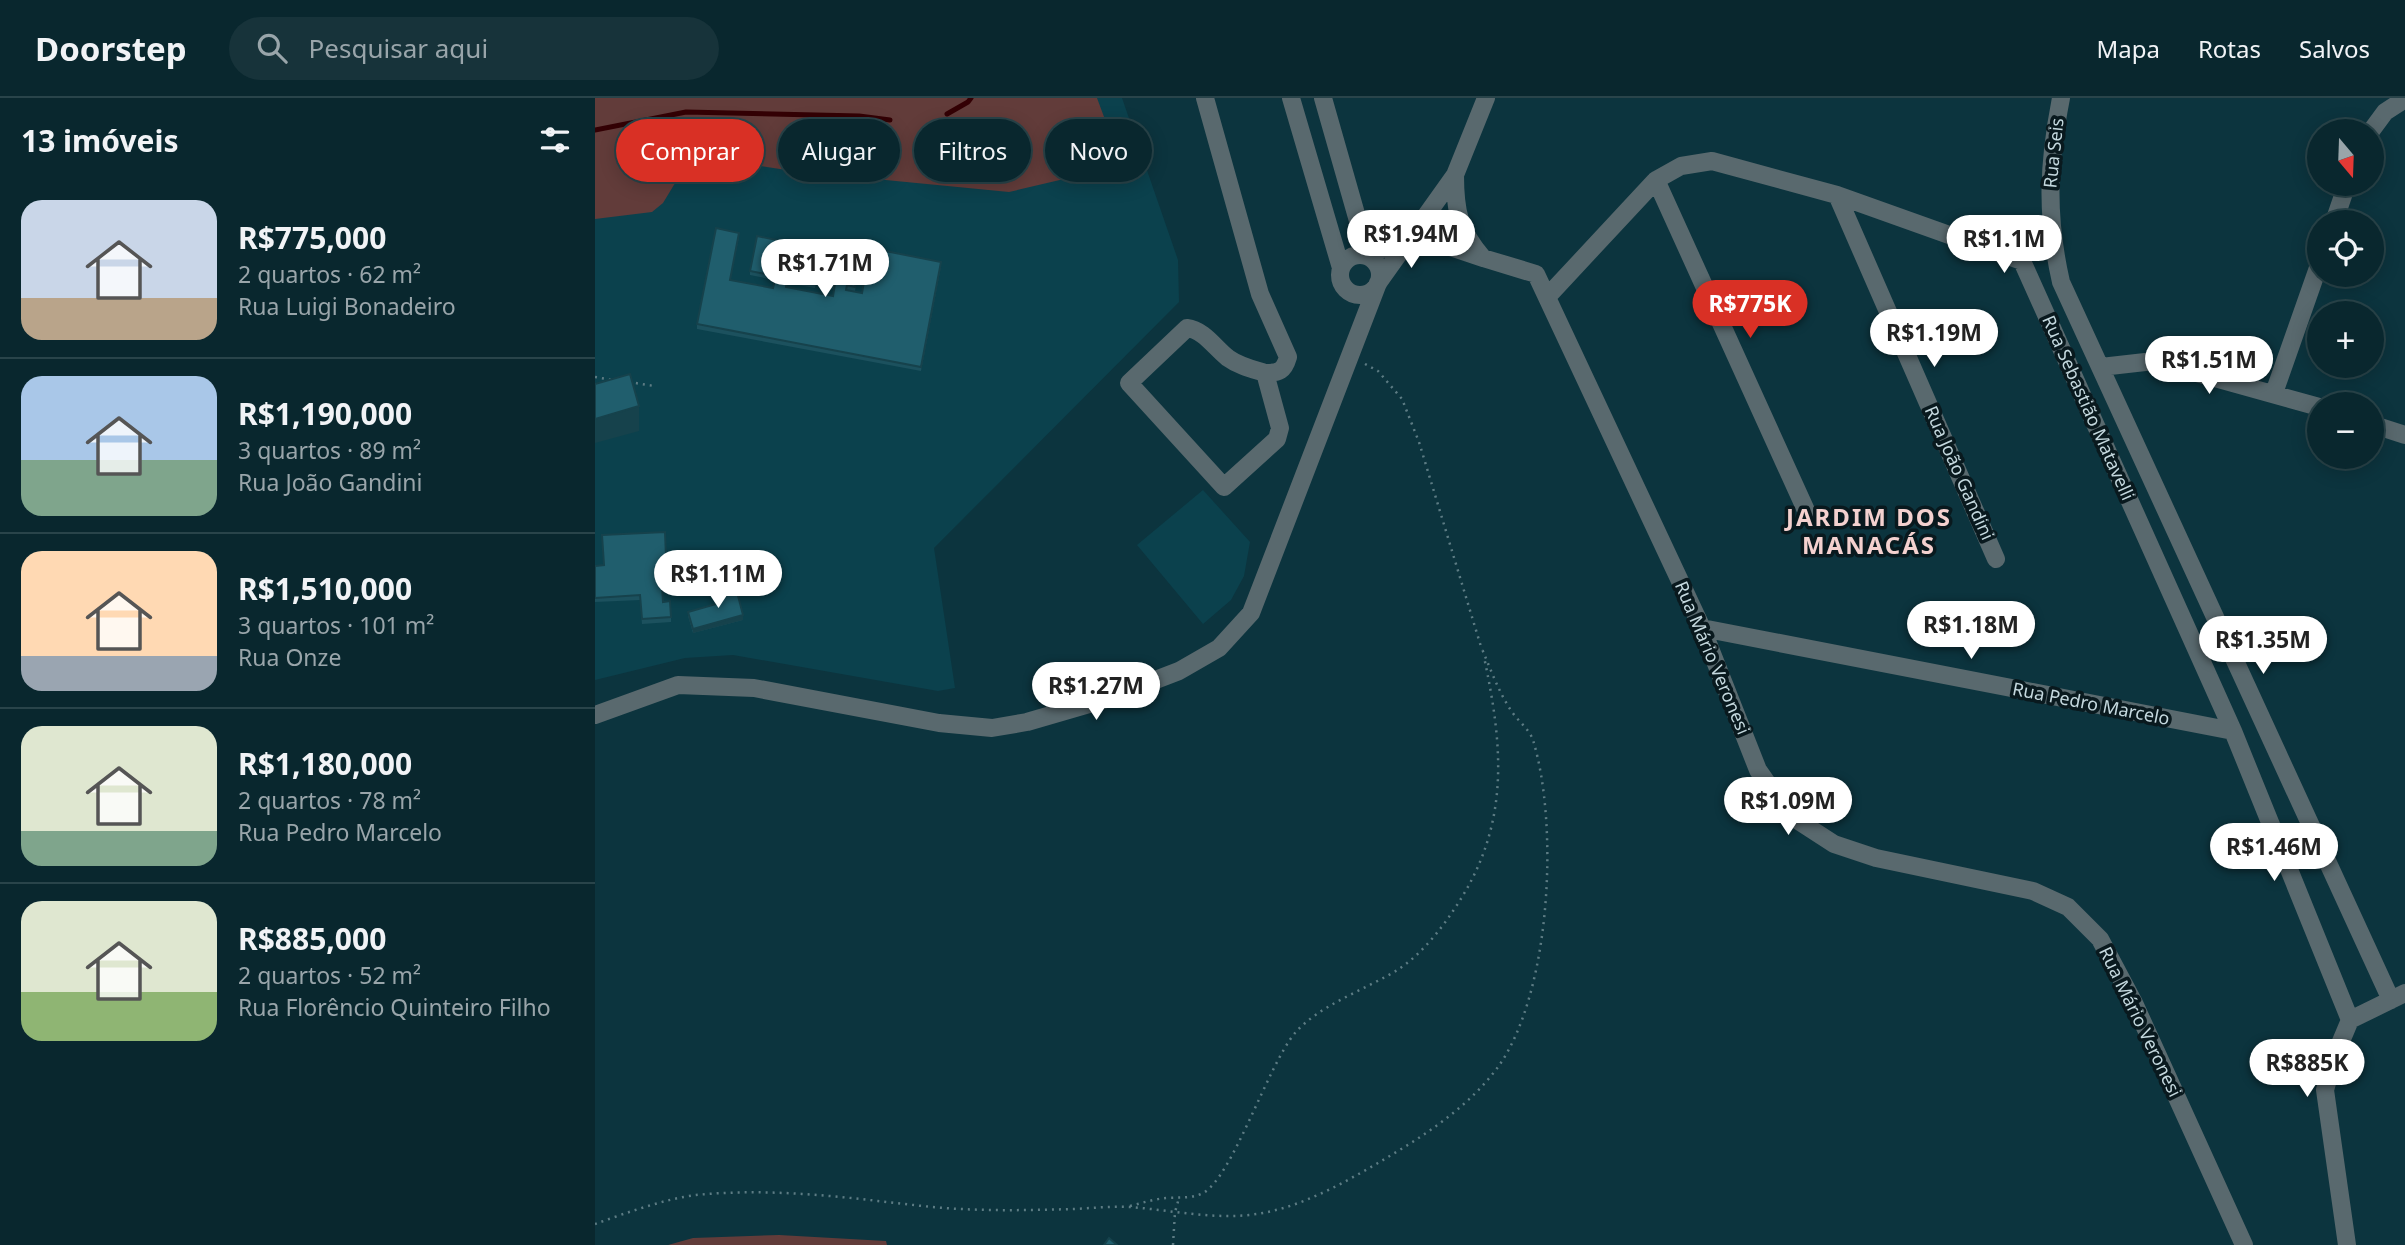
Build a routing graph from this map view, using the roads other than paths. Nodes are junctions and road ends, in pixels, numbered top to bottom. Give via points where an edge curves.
1 (1205, 98) edge
2 (1291, 98) edge
3 (1323, 98) edge
4 (1486, 98) edge
5 (2061, 98) edge
6 (2405, 99) edge
7 (2379, 119) edge
8 (1455, 175) junction
9 (1656, 180) junction
10 (1837, 195) junction
11 (1412, 234) junction
12 (1368, 256) junction
13 (1483, 258) junction
14 (1341, 268) junction
15 (1378, 283) junction
16 (2311, 287) edge
17 (1349, 292) junction
18 (1547, 297) junction
19 (1358, 333) junction
20 (2101, 368) junction
21 (1265, 373) junction
22 (2274, 393) junction
23 (2307, 403) edge
24 (2384, 428) edge
25 (2405, 435) edge
26 (1809, 517) dead end
27 (1996, 559) dead end
28 (1702, 628) junction
29 (595, 715) edge
30 (2233, 731) junction
31 (2398, 997) edge
32 (2350, 1020) junction
33 (2244, 1245) edge
34 (2347, 1245) edge

1 - 21 street via 1260,294 1287,357 1285,367 1277,373
2 - 14 street
3 - 12 street
4 - 8 street
5 - 20 street, Rua Seis via 2050,167 2055,256 2061,282
6 - 7 street
8 - 11 street
8 - 13 street via 1461,225
9 - 10 street, Rua Sebastião Matavelli via 1681,166 1712,161
9 - 18 street, Rua Sebastião Matavelli
9 - 26 street
10 - 27 street, Rua João Gandini
10 - 30 street, Rua Sebastião Matavelli via 2022,261
11 - 12 street
11 - 13 street, Rua Mário Veronesi
11 - 15 street
12 - 14 street via 1349,258
12 - 15 street via 1378,265
13 - 18 street, Rua Mário Veronesi via 1536,274
14 - 17 street via 1341,281
15 - 17 street via 1362,294
15 - 19 street
16 - 22 street
17 - 19 street
18 - 28 street, Rua Mário Veronesi
19 - 29 street via 1251,613 1219,648 1179,671 1106,699 992,727 939,723 754,688 678,685
20 - 22 street via 2154,361
20 - 31 street, Rua Seis
21 - 21 street via 1230,359 1196,329 1187,328 1129,383 1224,487 1280,434
22 - 23 street
24 - 25 street
28 - 30 street, Rua Pedro Marcelo
28 - 33 street, Rua Mário Veronesi via 1758,770 1797,820 1834,844 1876,858 2033,891 2067,907 2100,939 2134,1003
30 - 32 street, Rua Sebastião Matavelli
31 - 32 street
32 - 34 street via 2325,1090

